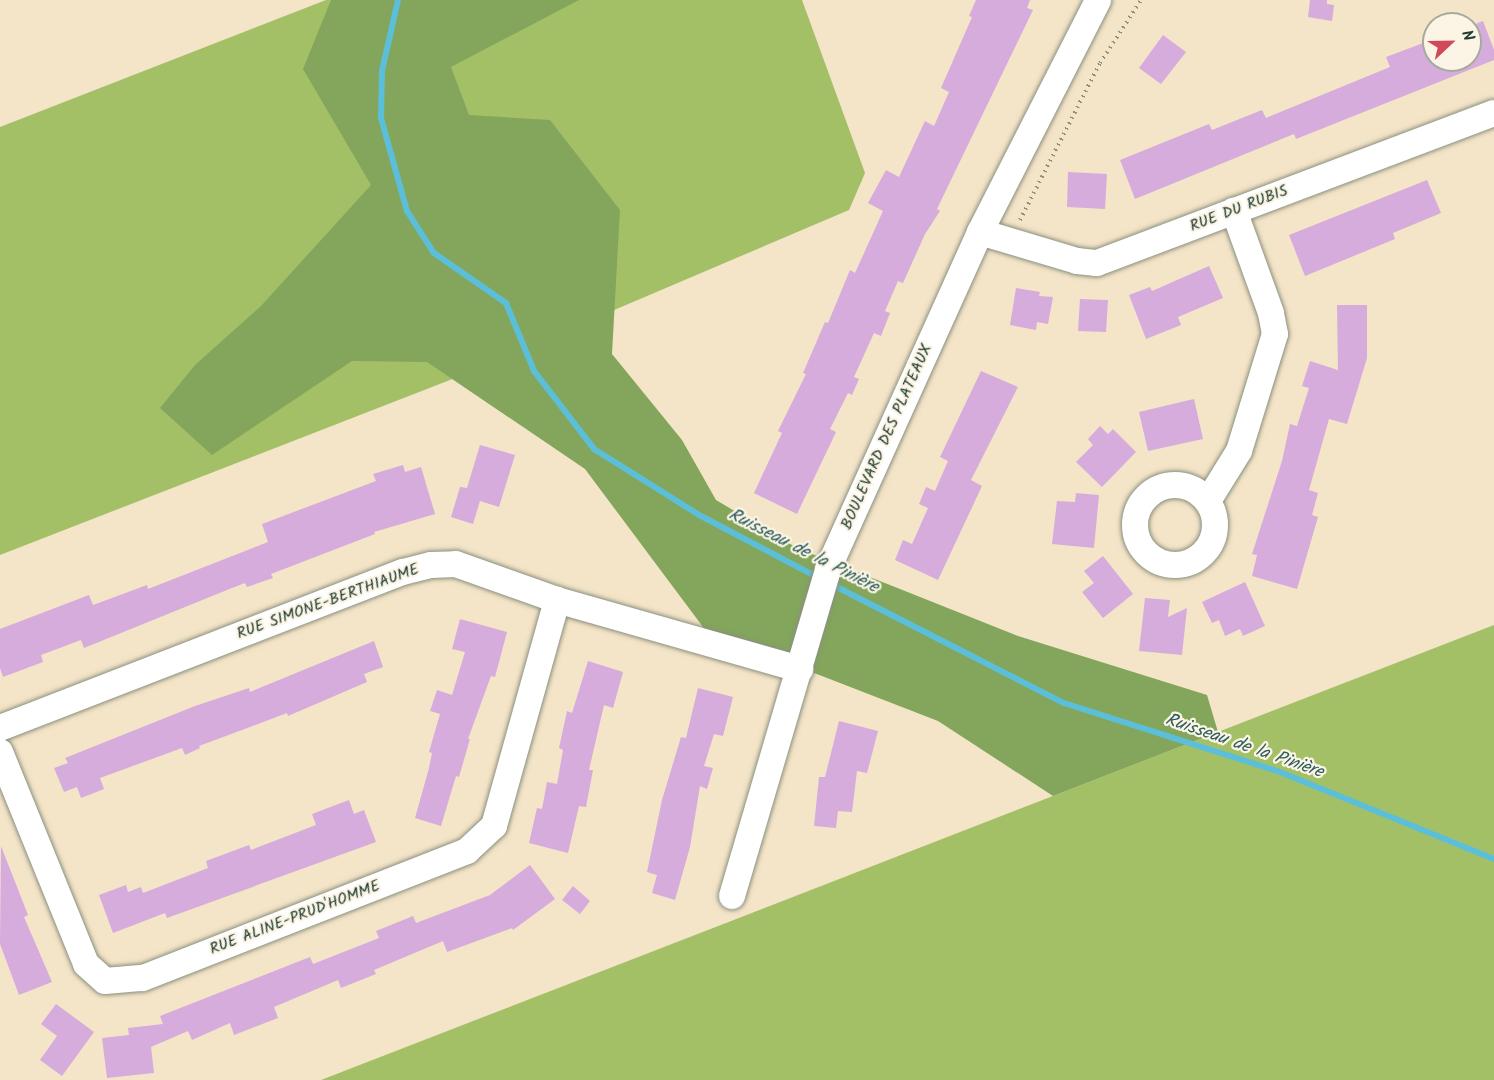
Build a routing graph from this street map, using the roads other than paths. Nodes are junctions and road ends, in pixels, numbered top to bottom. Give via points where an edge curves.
1 (1098, 0) edge
2 (1494, 113) edge
3 (1234, 211) junction
4 (980, 232) junction
5 (1208, 501) dead end
6 (557, 600) junction
7 (800, 669) junction
8 (0, 728) edge
9 (0, 752) edge
10 (732, 896) dead end

1 - 4 street, BOULEVARD DES PLATEAUX
2 - 3 street, RUE DU RUBIS
3 - 4 street, RUE DU RUBIS via 1097,263 1077,261
3 - 5 street via 1275,334 1239,451
4 - 7 street, BOULEVARD DES PLATEAUX via 828,569
6 - 7 street, RUE SIMONE-BERTHIAUME
6 - 8 street, RUE SIMONE-BERTHIAUME via 456,564 431,565 403,572
6 - 9 street, RUE ALINE-PRUD'HOMME via 494,825 467,851 143,978 105,981 86,963
7 - 10 street, BOULEVARD DES PLATEAUX

